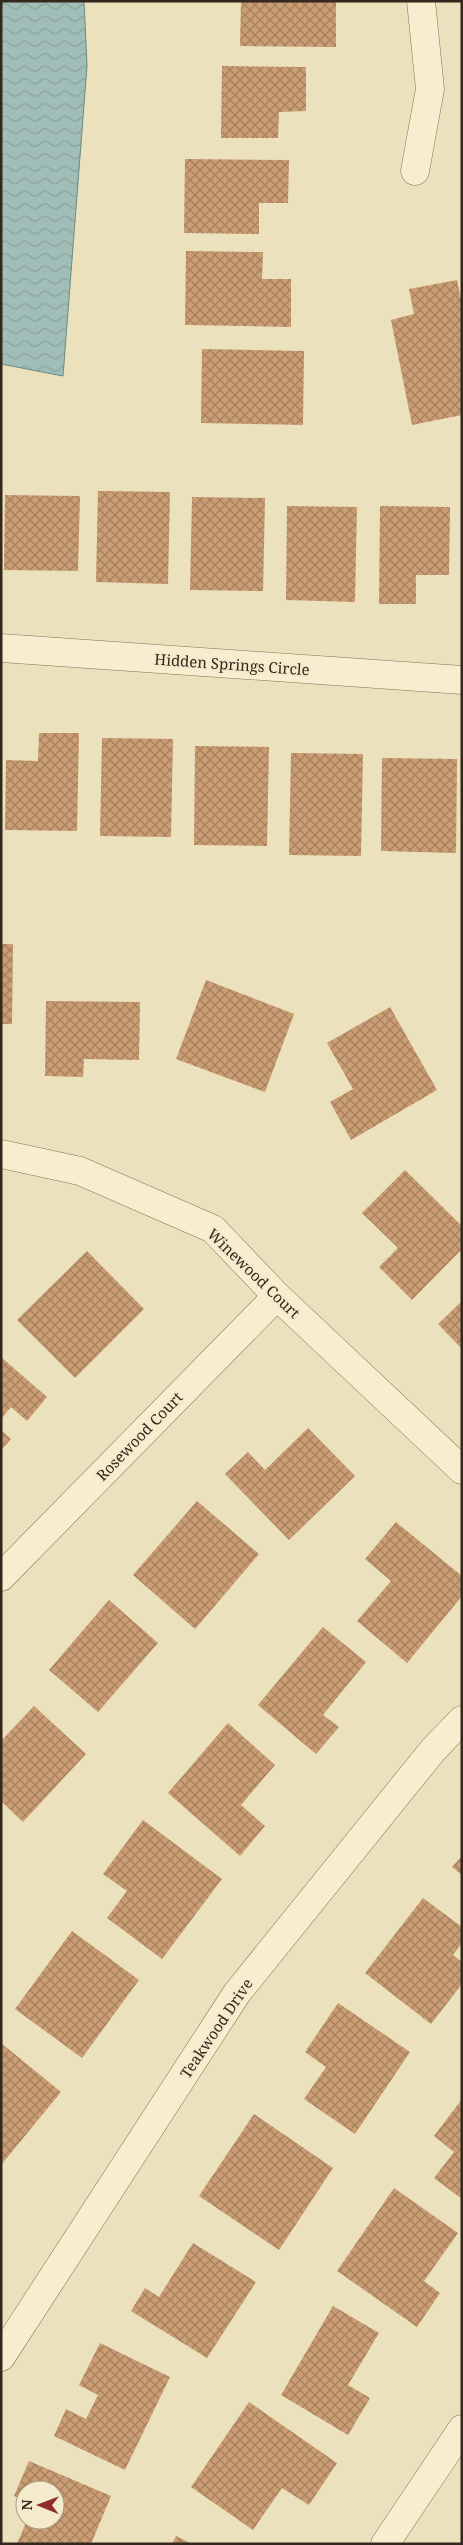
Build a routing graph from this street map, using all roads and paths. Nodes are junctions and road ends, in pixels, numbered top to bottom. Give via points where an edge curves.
1 (421, 1) edge
2 (415, 171) dead end
3 (1, 648) edge
4 (462, 680) edge
5 (1, 1154) edge
6 (277, 1296) junction
7 (462, 1470) edge
8 (1, 1577) edge
9 (462, 1720) edge
10 (1, 2357) edge
11 (462, 2429) edge
12 (385, 2544) edge

1 - 2 street via 430,89
3 - 4 street, Hidden Springs Circle
5 - 6 street, Winewood Court via 80,1171 213,1229
6 - 7 street, Winewood Court
6 - 8 street, Rosewood Court
9 - 10 street, Teakwood Drive via 433,1750 237,1993
11 - 12 street

